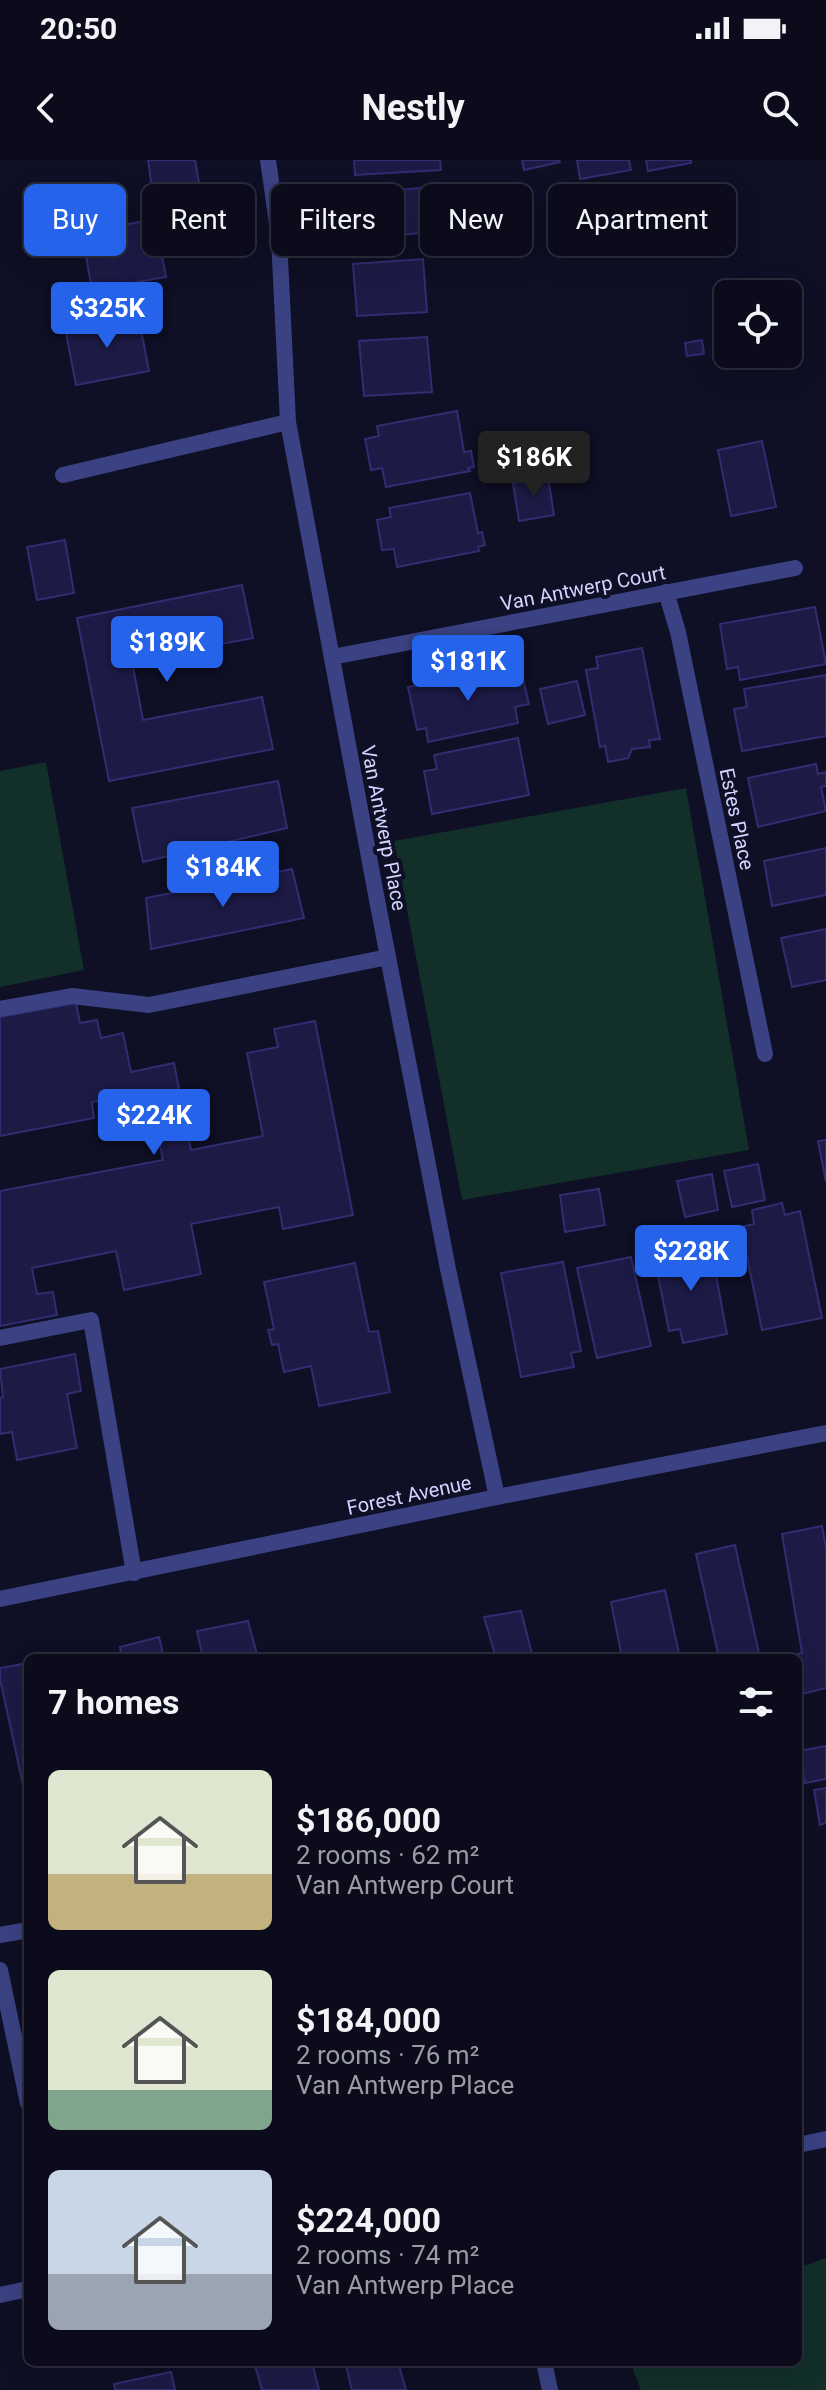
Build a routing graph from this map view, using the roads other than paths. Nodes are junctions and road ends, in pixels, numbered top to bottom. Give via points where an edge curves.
1 (268, 160) edge
2 (288, 422) junction
3 (63, 475) dead end
4 (795, 568) dead end
5 (666, 592) junction
6 (332, 657) junction
7 (388, 957) junction
8 (0, 1009) edge
9 (765, 1054) dead end
10 (0, 1338) edge
11 (826, 1433) edge
12 (497, 1497) junction
13 (134, 1573) junction
14 (0, 1599) edge
15 (24, 1931) edge
16 (0, 1935) edge
17 (0, 1970) edge
18 (24, 2084) edge
19 (826, 2139) edge
20 (802, 2144) edge
21 (24, 2290) edge
22 (0, 2295) edge
23 (545, 2366) edge
24 (550, 2390) edge

1 - 2 street, Van Antwerp Place via 279,238
2 - 3 street
2 - 6 street, Van Antwerp Place
4 - 5 street, Van Antwerp Court
5 - 6 street, Van Antwerp Court
5 - 9 street, Estes Place
6 - 7 street, Van Antwerp Place
7 - 8 street via 149,1005 72,996
7 - 12 street, Van Antwerp Place
10 - 13 street via 91,1320
11 - 12 street, Forest Avenue
12 - 13 street, Forest Avenue
13 - 14 street, Forest Avenue
15 - 16 street
17 - 18 street
19 - 20 street
21 - 22 street
23 - 24 street

